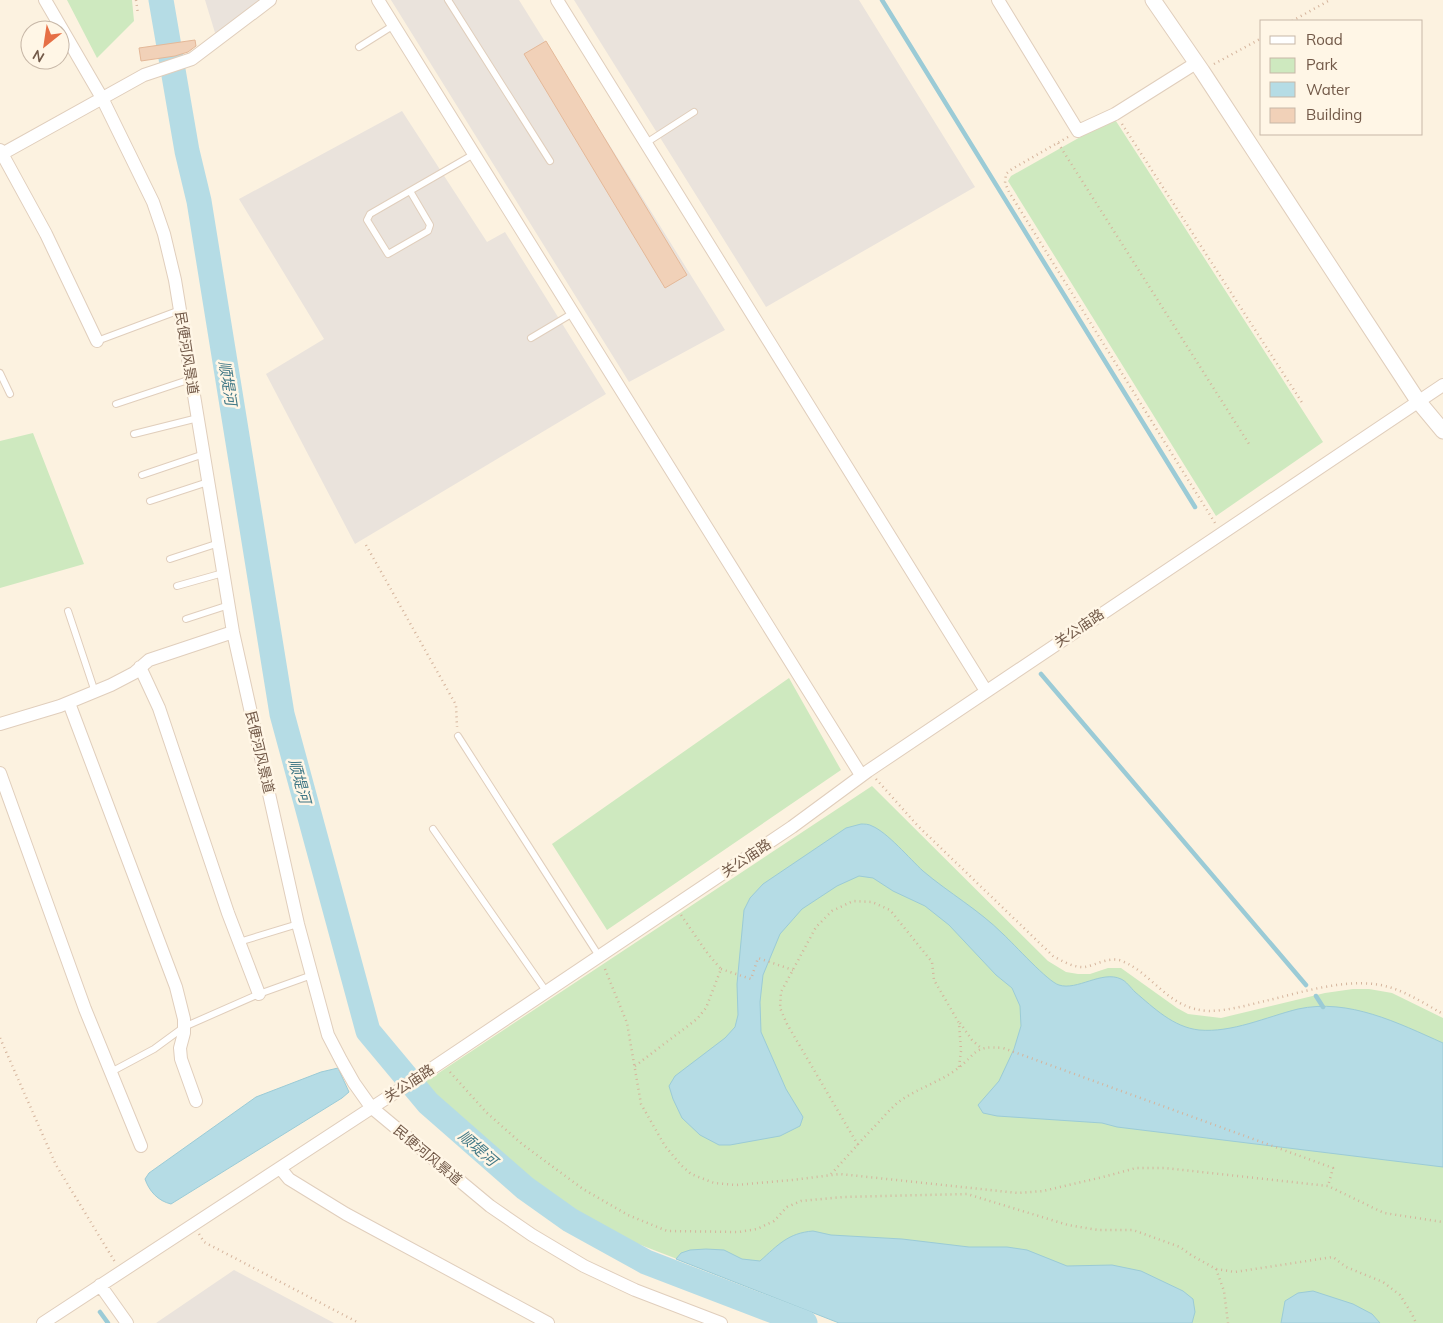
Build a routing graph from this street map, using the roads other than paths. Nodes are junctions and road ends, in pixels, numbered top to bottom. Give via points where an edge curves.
1 (45, 0) edge
2 (270, 0) edge
3 (378, 0) edge
4 (448, 0) edge
5 (557, 0) edge
6 (998, 0) edge
7 (1153, 0) edge
8 (394, 25) junction
9 (359, 47) dead end
10 (1199, 67) junction
11 (102, 98) junction
12 (694, 112) dead end
13 (646, 143) junction
14 (1, 153) edge
15 (474, 154) junction
16 (550, 161) dead end
17 (410, 191) junction
18 (180, 310) junction
19 (573, 313) junction
20 (531, 338) dead end
21 (97, 341) joint
22 (0, 373) edge
23 (191, 379) junction
24 (1443, 385) edge
25 (10, 394) dead end
26 (1418, 402) junction
27 (116, 404) dead end
28 (198, 418) junction
29 (1443, 431) edge
30 (134, 434) dead end
31 (204, 454) junction
32 (142, 475) dead end
33 (208, 482) junction
34 (150, 501) dead end
35 (219, 543) junction
36 (170, 559) dead end
37 (223, 573) junction
38 (177, 586) dead end
39 (229, 605) junction
40 (68, 611) dead end
41 (186, 619) dead end
42 (233, 632) junction
43 (140, 667) junction
44 (986, 690) junction
45 (95, 692) junction
46 (69, 702) junction
47 (0, 724) edge
48 (458, 736) road end
49 (0, 773) edge
50 (864, 773) junction
51 (434, 829) dead end
52 (298, 924) junction
53 (239, 942) junction
54 (599, 956) junction
55 (312, 975) junction
56 (546, 991) junction
57 (259, 994) junction
58 (184, 1027) junction
59 (111, 1072) junction
60 (196, 1101) dead end
61 (376, 1104) junction
62 (140, 1146) dead end
63 (280, 1168) junction
64 (100, 1285) junction
65 (44, 1323) edge
66 (127, 1323) edge
67 (548, 1323) edge
68 (720, 1323) edge

1 - 11 street, 民便河风景道
2 - 11 street via 192,59 144,74
3 - 8 street
4 - 16 lane
5 - 13 street
6 - 10 street via 1078,131
7 - 10 street
8 - 9 lane
8 - 15 street
10 - 26 street
11 - 14 street
11 - 18 street, 民便河风景道 via 153,202 164,234
12 - 13 lane
13 - 44 street
14 - 21 street via 46,234
15 - 17 lane
15 - 19 street
17 - 17 lane via 370,214 367,220 388,254 428,231 430,225
18 - 21 lane
18 - 23 street, 民便河风景道
19 - 20 lane
19 - 50 street
22 - 25 lane
23 - 27 lane
23 - 28 street, 民便河风景道
24 - 26 street, 关公庙路
26 - 29 street
26 - 44 street, 关公庙路
28 - 30 lane
28 - 31 street, 民便河风景道
31 - 32 lane
31 - 33 street, 民便河风景道
33 - 34 lane
33 - 35 street, 民便河风景道
35 - 36 lane
35 - 37 street, 民便河风景道
37 - 38 lane
37 - 39 street, 民便河风景道
39 - 41 lane
39 - 42 street, 民便河风景道
40 - 45 lane
42 - 43 street via 149,660
42 - 52 street, 民便河风景道
43 - 45 street
43 - 53 street via 159,708
44 - 50 street, 关公庙路
45 - 46 street
46 - 47 street
46 - 58 street via 176,988
48 - 54 lane
49 - 59 street
50 - 54 street, 关公庙路 via 792,827
51 - 56 lane
52 - 53 lane
52 - 55 street, 民便河风景道
53 - 57 street
54 - 56 street, 关公庙路
55 - 57 lane
55 - 61 street, 民便河风景道 via 328,1036 354,1084
56 - 61 street, 关公庙路
57 - 58 lane
58 - 59 lane via 154,1049
58 - 60 street via 181,1059
59 - 62 street
61 - 63 street, 关公庙路
61 - 68 street, 民便河风景道 via 482,1200 532,1235 584,1266 635,1290
63 - 64 street, 关公庙路
63 - 67 street via 289,1179 346,1214
64 - 65 street, 关公庙路
64 - 66 street

